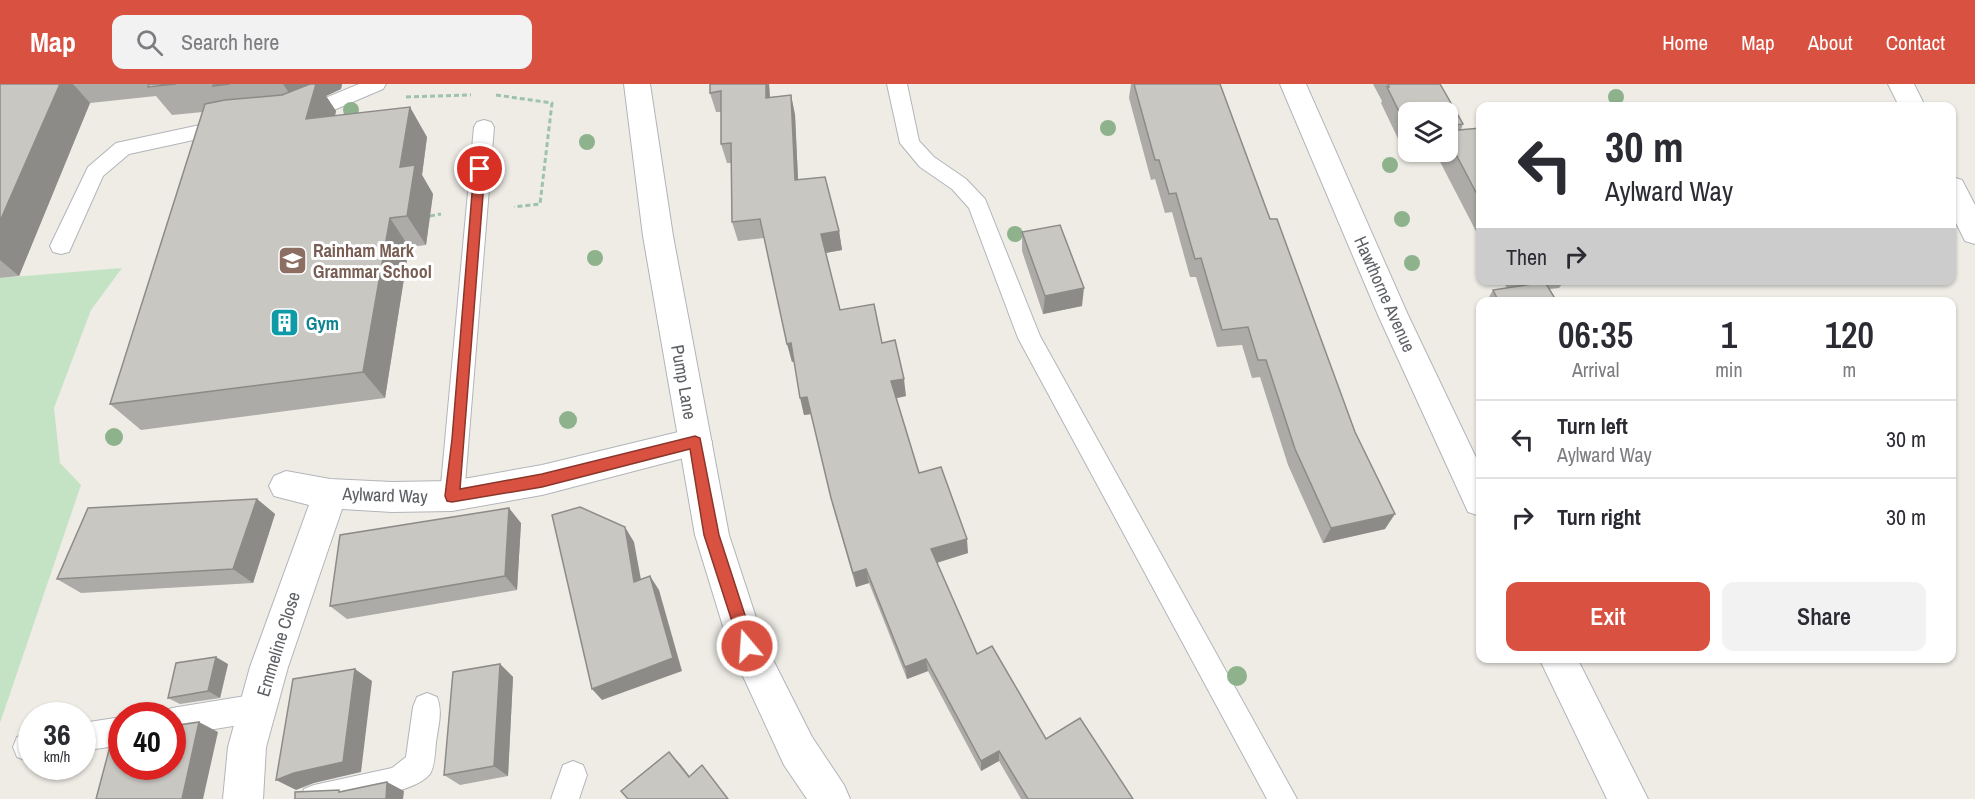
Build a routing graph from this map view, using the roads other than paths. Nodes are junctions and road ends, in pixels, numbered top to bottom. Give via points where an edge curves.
1 (376, 84) edge
2 (637, 84) edge
3 (897, 84) edge
4 (1293, 84) edge
5 (1901, 84) edge
6 (1910, 102) edge
7 (281, 118) edge
8 (248, 121) edge
9 (484, 127) dead end
10 (1962, 198) edge
11 (1975, 233) edge
12 (61, 246) dead end
13 (695, 442) junction
14 (286, 486) dead end
15 (1476, 492) edge
16 (330, 494) junction
17 (452, 496) junction
18 (1560, 663) edge
19 (427, 707) dead end
20 (258, 708) junction
21 (186, 720) edge
22 (243, 799) edge
23 (314, 799) edge
24 (830, 799) edge
25 (1283, 799) edge
26 (1628, 799) edge

1 - 7 lane via 303,116
2 - 13 street, Pump Lane via 658,236
3 - 25 lane via 910,143 978,204 1029,338
4 - 15 street, Hawthorne Avenue via 1393,315
5 - 6 street
8 - 12 lane via 123,148 95,172
9 - 17 lane
10 - 11 street
13 - 17 street, Aylward Way via 542,480
13 - 24 street, Pump Lane via 712,535 747,646 798,751
14 - 16 street, Aylward Way
16 - 17 street, Aylward Way
16 - 20 street, Emmeline Close
18 - 26 street
19 - 23 lane via 419,765 398,780
20 - 21 lane
20 - 22 street, Emmeline Close via 247,747

